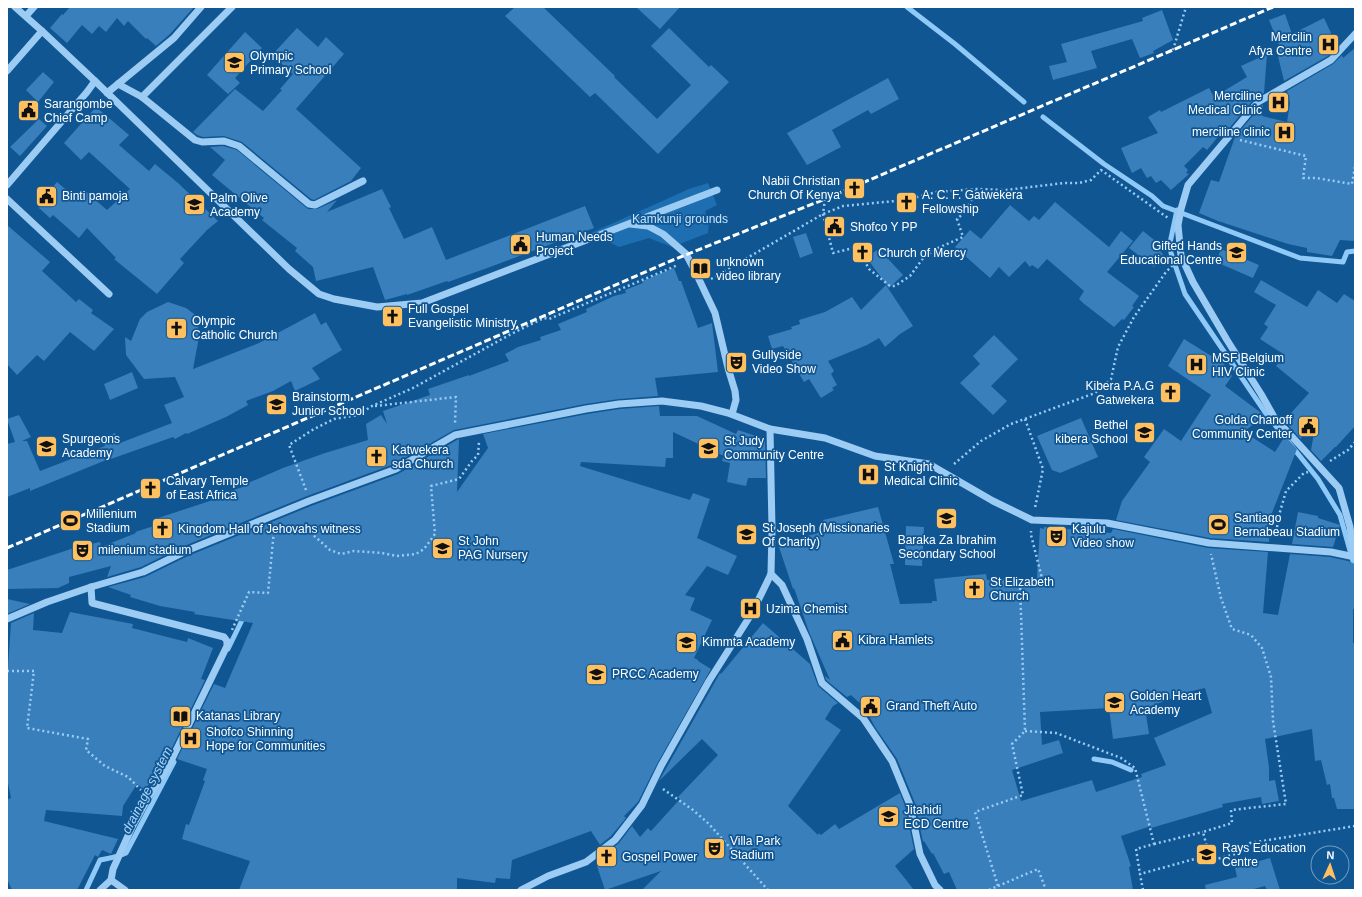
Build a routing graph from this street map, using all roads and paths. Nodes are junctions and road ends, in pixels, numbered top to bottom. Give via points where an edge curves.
1 (15, 7) edge
2 (34, 7) edge
3 (201, 7) edge
4 (232, 7) edge
5 (1186, 7) edge
6 (26, 16) junction
7 (42, 31) junction
8 (1355, 34) edge
9 (1173, 50) dead end
10 (7, 71) edge
11 (95, 81) junction
12 (118, 84) junction
13 (107, 93) junction
14 (142, 97) junction
15 (1228, 137) junction
16 (1355, 166) edge
17 (363, 181) dead end
18 (7, 185) edge
19 (977, 189) junction
20 (716, 190) dead end
21 (7, 199) edge
22 (824, 199) dead end
23 (823, 214) junction
24 (628, 224) junction
25 (1178, 225) junction
26 (1181, 256) junction
27 (678, 265) dead end
28 (709, 280) dead end
29 (109, 294) dead end
30 (372, 406) junction
31 (732, 414) junction
32 (1025, 419) junction
33 (770, 429) junction
34 (480, 430) junction
35 (455, 435) junction
36 (1355, 442) edge
37 (1321, 467) junction
38 (945, 473) junction
39 (309, 500) junction
40 (1032, 520) junction
41 (1209, 543) junction
42 (1276, 547) junction
43 (1354, 557) edge
44 (771, 574) junction
45 (91, 587) junction
46 (7, 619) edge
47 (227, 641) junction
48 (7, 671) edge
49 (1024, 731) junction
50 (653, 782) junction
51 (148, 798) junction
52 (1355, 826) edge
53 (1203, 832) junction
54 (1154, 844) junction
55 (1209, 856) junction
56 (1140, 874) junction
57 (111, 880) junction
58 (998, 886) junction
59 (100, 890) edge
60 (125, 890) edge
61 (521, 890) edge
62 (768, 890) edge
63 (940, 890) edge
64 (990, 890) edge
65 (1046, 890) edge
66 (1143, 890) edge

1 - 6 street
2 - 6 street
3 - 12 street via 174,38
4 - 14 street
5 - 9 path
6 - 7 street
7 - 10 street
7 - 11 street
8 - 15 street via 1331,60 1258,102
11 - 13 street
11 - 18 street
12 - 13 street
12 - 14 street
13 - 24 street via 289,269 319,294 334,299 377,307 422,303
14 - 17 street via 195,140 224,141 239,146 309,204 315,205
15 - 16 path via 1306,156 1303,178 1352,184
15 - 25 street via 1188,185
19 - 23 path via 937,192 906,200 843,206
19 - 23 path via 965,212 957,219 963,237 924,257 910,276 895,286 890,286 869,269 857,247 833,253
19 - 25 path via 1006,190 1079,183 1091,180 1101,170
20 - 24 street
21 - 29 street
22 - 23 path
23 - 28 path
24 - 31 street via 648,226 663,234 686,254 715,313 737,397
25 - 26 street
26 - 32 path via 1166,272 1134,317 1118,347 1111,379 1095,393
26 - 37 street via 1206,306 1274,418
27 - 30 path via 549,319 544,318 413,388
30 - 35 path via 456,397
30 - 39 path via 358,414 334,419 289,445
31 - 33 street
31 - 34 street via 701,406 662,401 586,409
32 - 38 path via 981,441
32 - 40 path via 1043,469
33 - 38 street via 825,438 875,456 929,464
33 - 44 street
34 - 35 street
34 - 47 path via 478,455 460,480 431,486 435,534 424,549 416,554 397,556 354,551 341,554 330,550 311,533 274,530 268,593 249,592
35 - 39 street via 396,469
36 - 37 path via 1348,450
37 - 42 path via 1304,474 1286,491 1278,519
37 - 43 street via 1339,488 1350,527
38 - 40 street via 993,502
39 - 45 street via 186,551 143,572
40 - 41 street via 1106,523
40 - 49 path via 1031,535 1043,582 1020,584
41 - 42 street
41 - 53 path via 1221,598 1232,629 1251,635 1262,648 1271,677 1273,721 1286,804 1231,810 1232,823
42 - 43 street via 1331,552
44 - 50 street via 752,612 709,681
44 - 63 street via 782,585 807,639 822,683 863,718 892,761 910,805 920,854
45 - 46 street
45 - 47 street via 92,603 224,637
47 - 51 street via 227,646 170,763
48 - 51 path via 34,671 27,728 88,739 86,750 105,766 128,777
49 - 54 path via 1056,733 1121,758 1135,768
49 - 58 path via 1012,744 1023,795 975,812
50 - 61 street via 642,805 615,840 586,862 548,876
50 - 62 path via 709,824
51 - 57 street via 113,869
52 - 55 path via 1250,844 1235,854 1213,860
53 - 54 path
53 - 55 path
54 - 56 path via 1136,849
55 - 56 path
56 - 66 path
57 - 59 street
57 - 60 street
58 - 64 path
58 - 65 path via 1038,869

